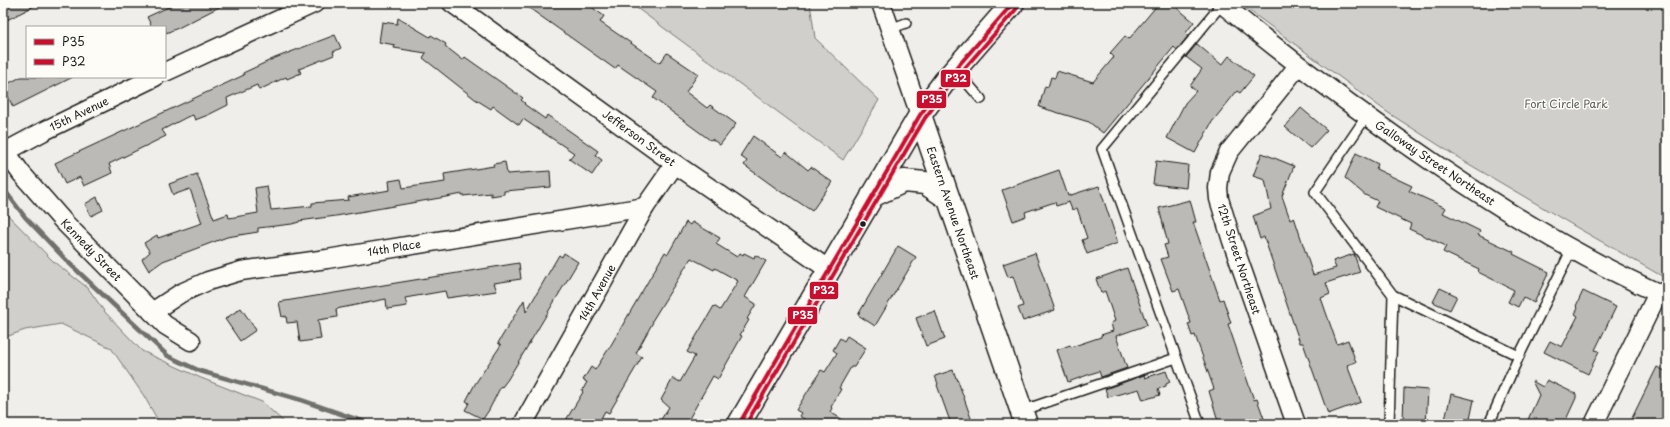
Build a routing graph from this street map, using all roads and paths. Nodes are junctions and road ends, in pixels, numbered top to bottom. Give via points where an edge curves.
1 (315, 3) edge
2 (452, 3) edge
3 (881, 3) edge
4 (1012, 3) edge
5 (1221, 3) edge
6 (1298, 66) junction
7 (955, 69) junction
8 (166, 72) edge
9 (153, 78) edge
10 (981, 99) dead end
11 (920, 115) junction
12 (1366, 116) junction
13 (4, 151) edge
14 (675, 164) junction
15 (872, 196) junction
16 (948, 198) junction
17 (645, 207) junction
18 (1572, 250) junction
19 (828, 269) junction
20 (1393, 295) junction
21 (1663, 295) edge
22 (152, 312) junction
23 (191, 341) dead end
24 (1519, 356) junction
25 (1176, 358) junction
26 (1024, 418) edge
27 (523, 424) edge
28 (739, 424) edge
29 (1200, 424) edge
30 (1296, 424) edge
31 (1389, 424) edge
32 (1489, 424) edge
33 (1594, 424) edge

1 - 8 street
2 - 14 street, Jefferson Street
3 - 11 street, Eastern Avenue Northeast via 898,26
4 - 7 main road
5 - 6 street, Galloway Street Northeast
5 - 25 lane via 1102,149
6 - 12 street, Galloway Street Northeast
6 - 30 street, 12th Street Northeast via 1229,152 1220,172 1218,188 1232,241
7 - 10 lane
7 - 11 main road
9 - 13 street, 15th Avenue
11 - 15 main road
11 - 16 main road, Eastern Avenue Northeast
12 - 18 street, Galloway Street Northeast via 1490,202
12 - 20 lane via 1315,192
13 - 22 street, Kennedy Street via 40,196
14 - 17 street, 14th Avenue
14 - 19 street, Jefferson Street
15 - 16 main road via 904,181 925,183
15 - 19 main road
16 - 26 main road, Eastern Avenue Northeast
17 - 22 street, 14th Place via 241,271 181,293
17 - 27 street, 14th Avenue
18 - 21 street, Galloway Street Northeast
18 - 24 lane
19 - 28 main road
20 - 24 lane
20 - 31 lane
21 - 33 street
22 - 23 street, Kennedy Street via 170,329
24 - 32 lane
25 - 26 lane
25 - 29 lane

